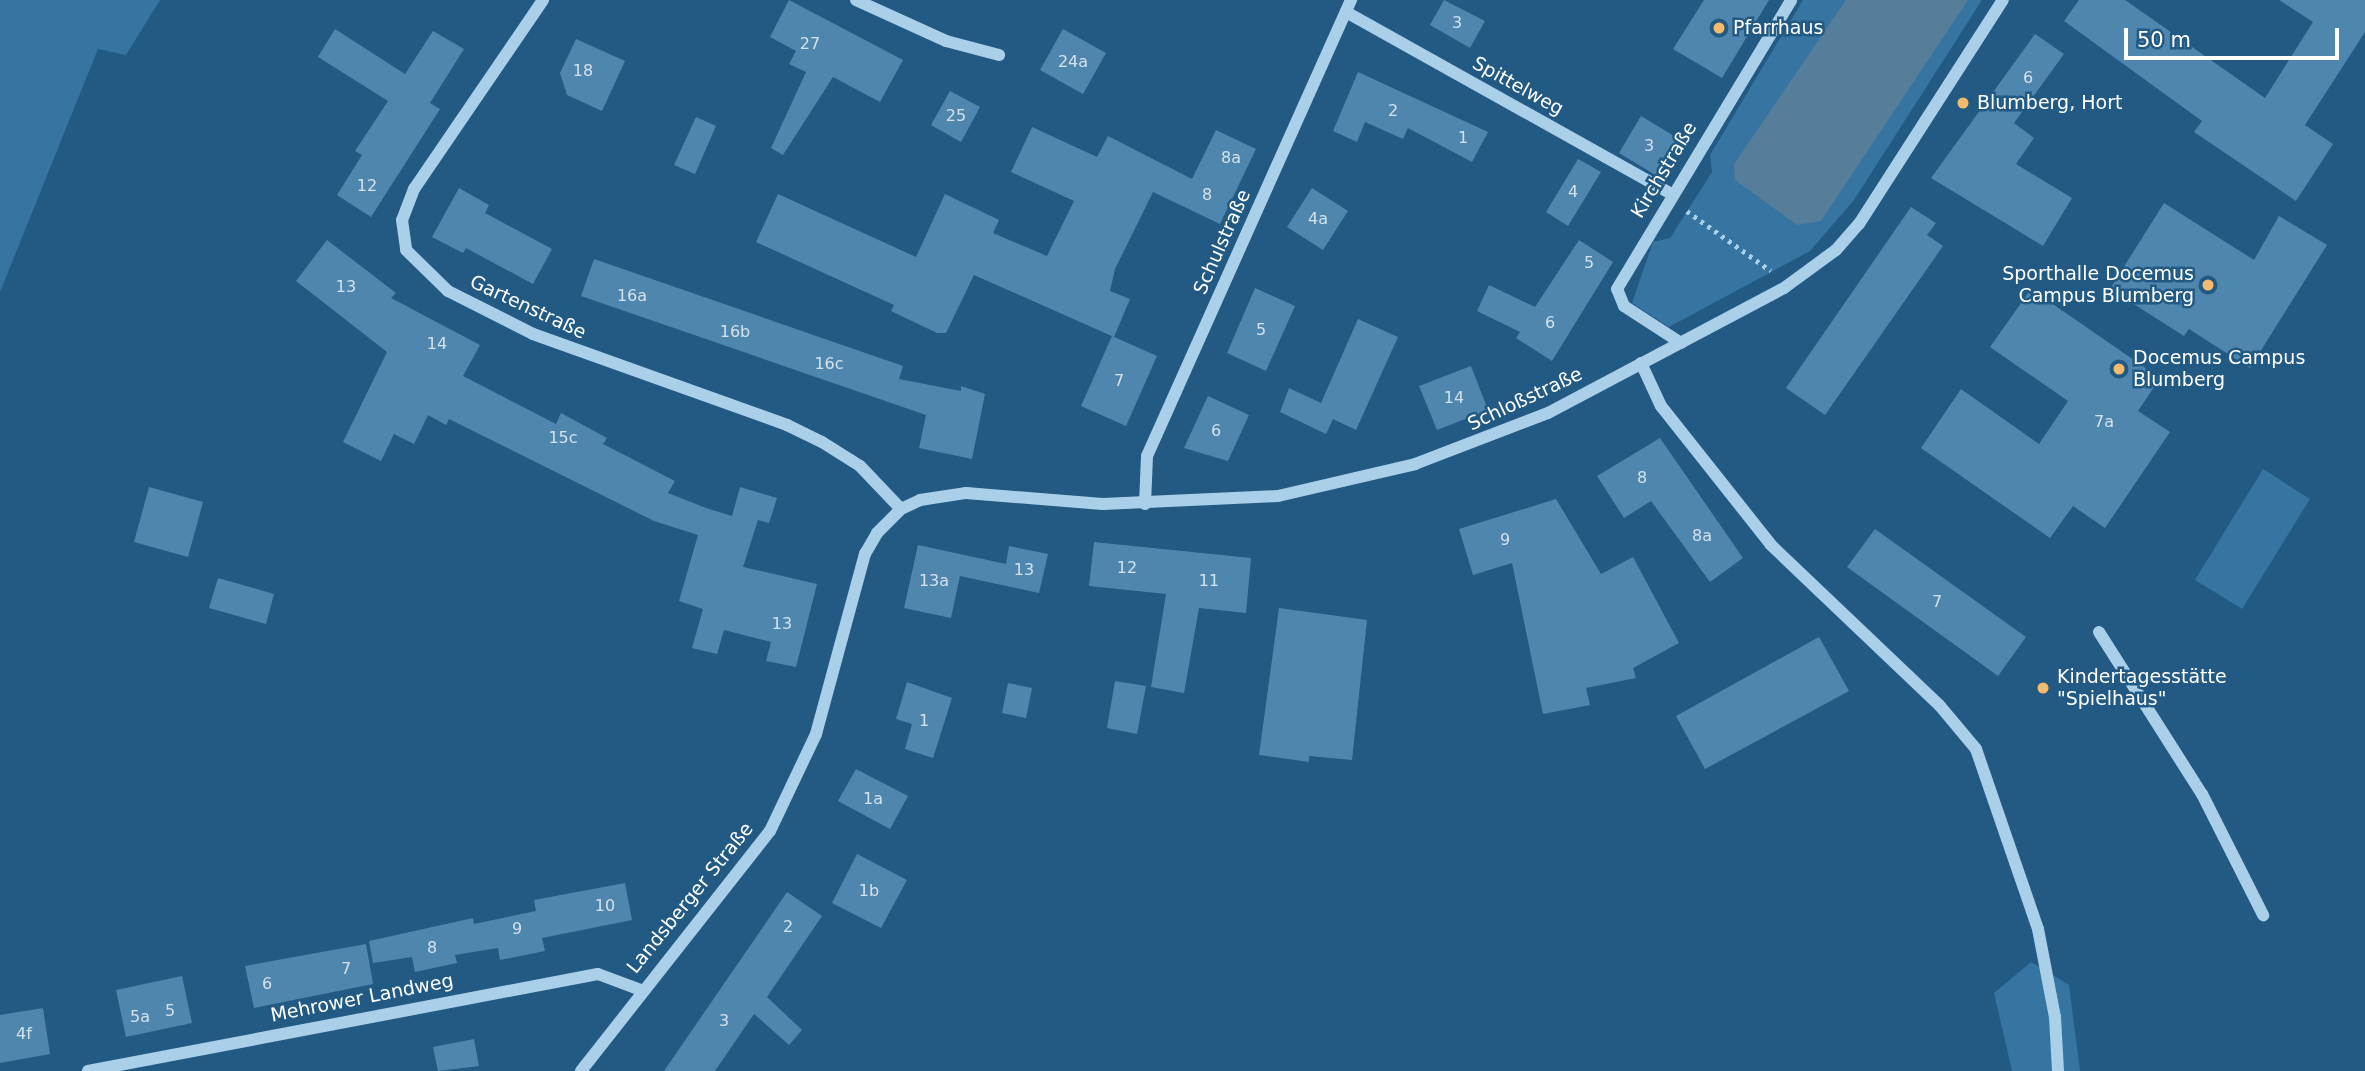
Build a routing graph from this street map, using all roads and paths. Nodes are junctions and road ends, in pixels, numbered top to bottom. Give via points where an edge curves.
1 (543, 0) edge
2 (856, 0) edge
3 (1791, 0) edge
4 (2003, 0) edge
5 (1348, 6) edge
6 (999, 55) dead end
7 (1671, 194) junction
8 (1784, 288) junction
9 (1681, 343) junction
10 (1641, 363) junction
11 (1144, 504) junction
12 (901, 509) junction
13 (2099, 632) dead end
14 (2263, 915) dead end
15 (641, 990) junction
16 (88, 1071) edge
17 (581, 1071) edge
18 (2059, 1071) edge

1 - 12 street, Gartenstraße via 414,189 402,220 406,250 448,291 533,334 787,425 822,442 860,466
2 - 6 street via 946,41
3 - 7 street, Kirchstraße
4 - 8 street, Schloßstraße via 1859,224 1836,250
5 - 7 street, Spittelweg
5 - 11 street, Schulstraße via 1147,456
7 - 8 path via 1682,207 1777,276
7 - 9 street, Kirchstraße via 1617,289 1624,306
8 - 9 street, Schloßstraße
9 - 10 street, Schloßstraße
10 - 11 street, Schloßstraße via 1548,413 1415,464 1278,496
10 - 18 street via 1661,405 1771,545 1940,706 1976,749 2038,929 2056,1017
11 - 12 street, Schloßstraße via 966,493 920,500
12 - 15 street, Landsberger Straße via 877,533 865,554 816,734 788,798 746,864
13 - 14 street via 2202,794
15 - 16 street, Mehrower Landweg via 598,974
15 - 17 street, Landsberger Straße

